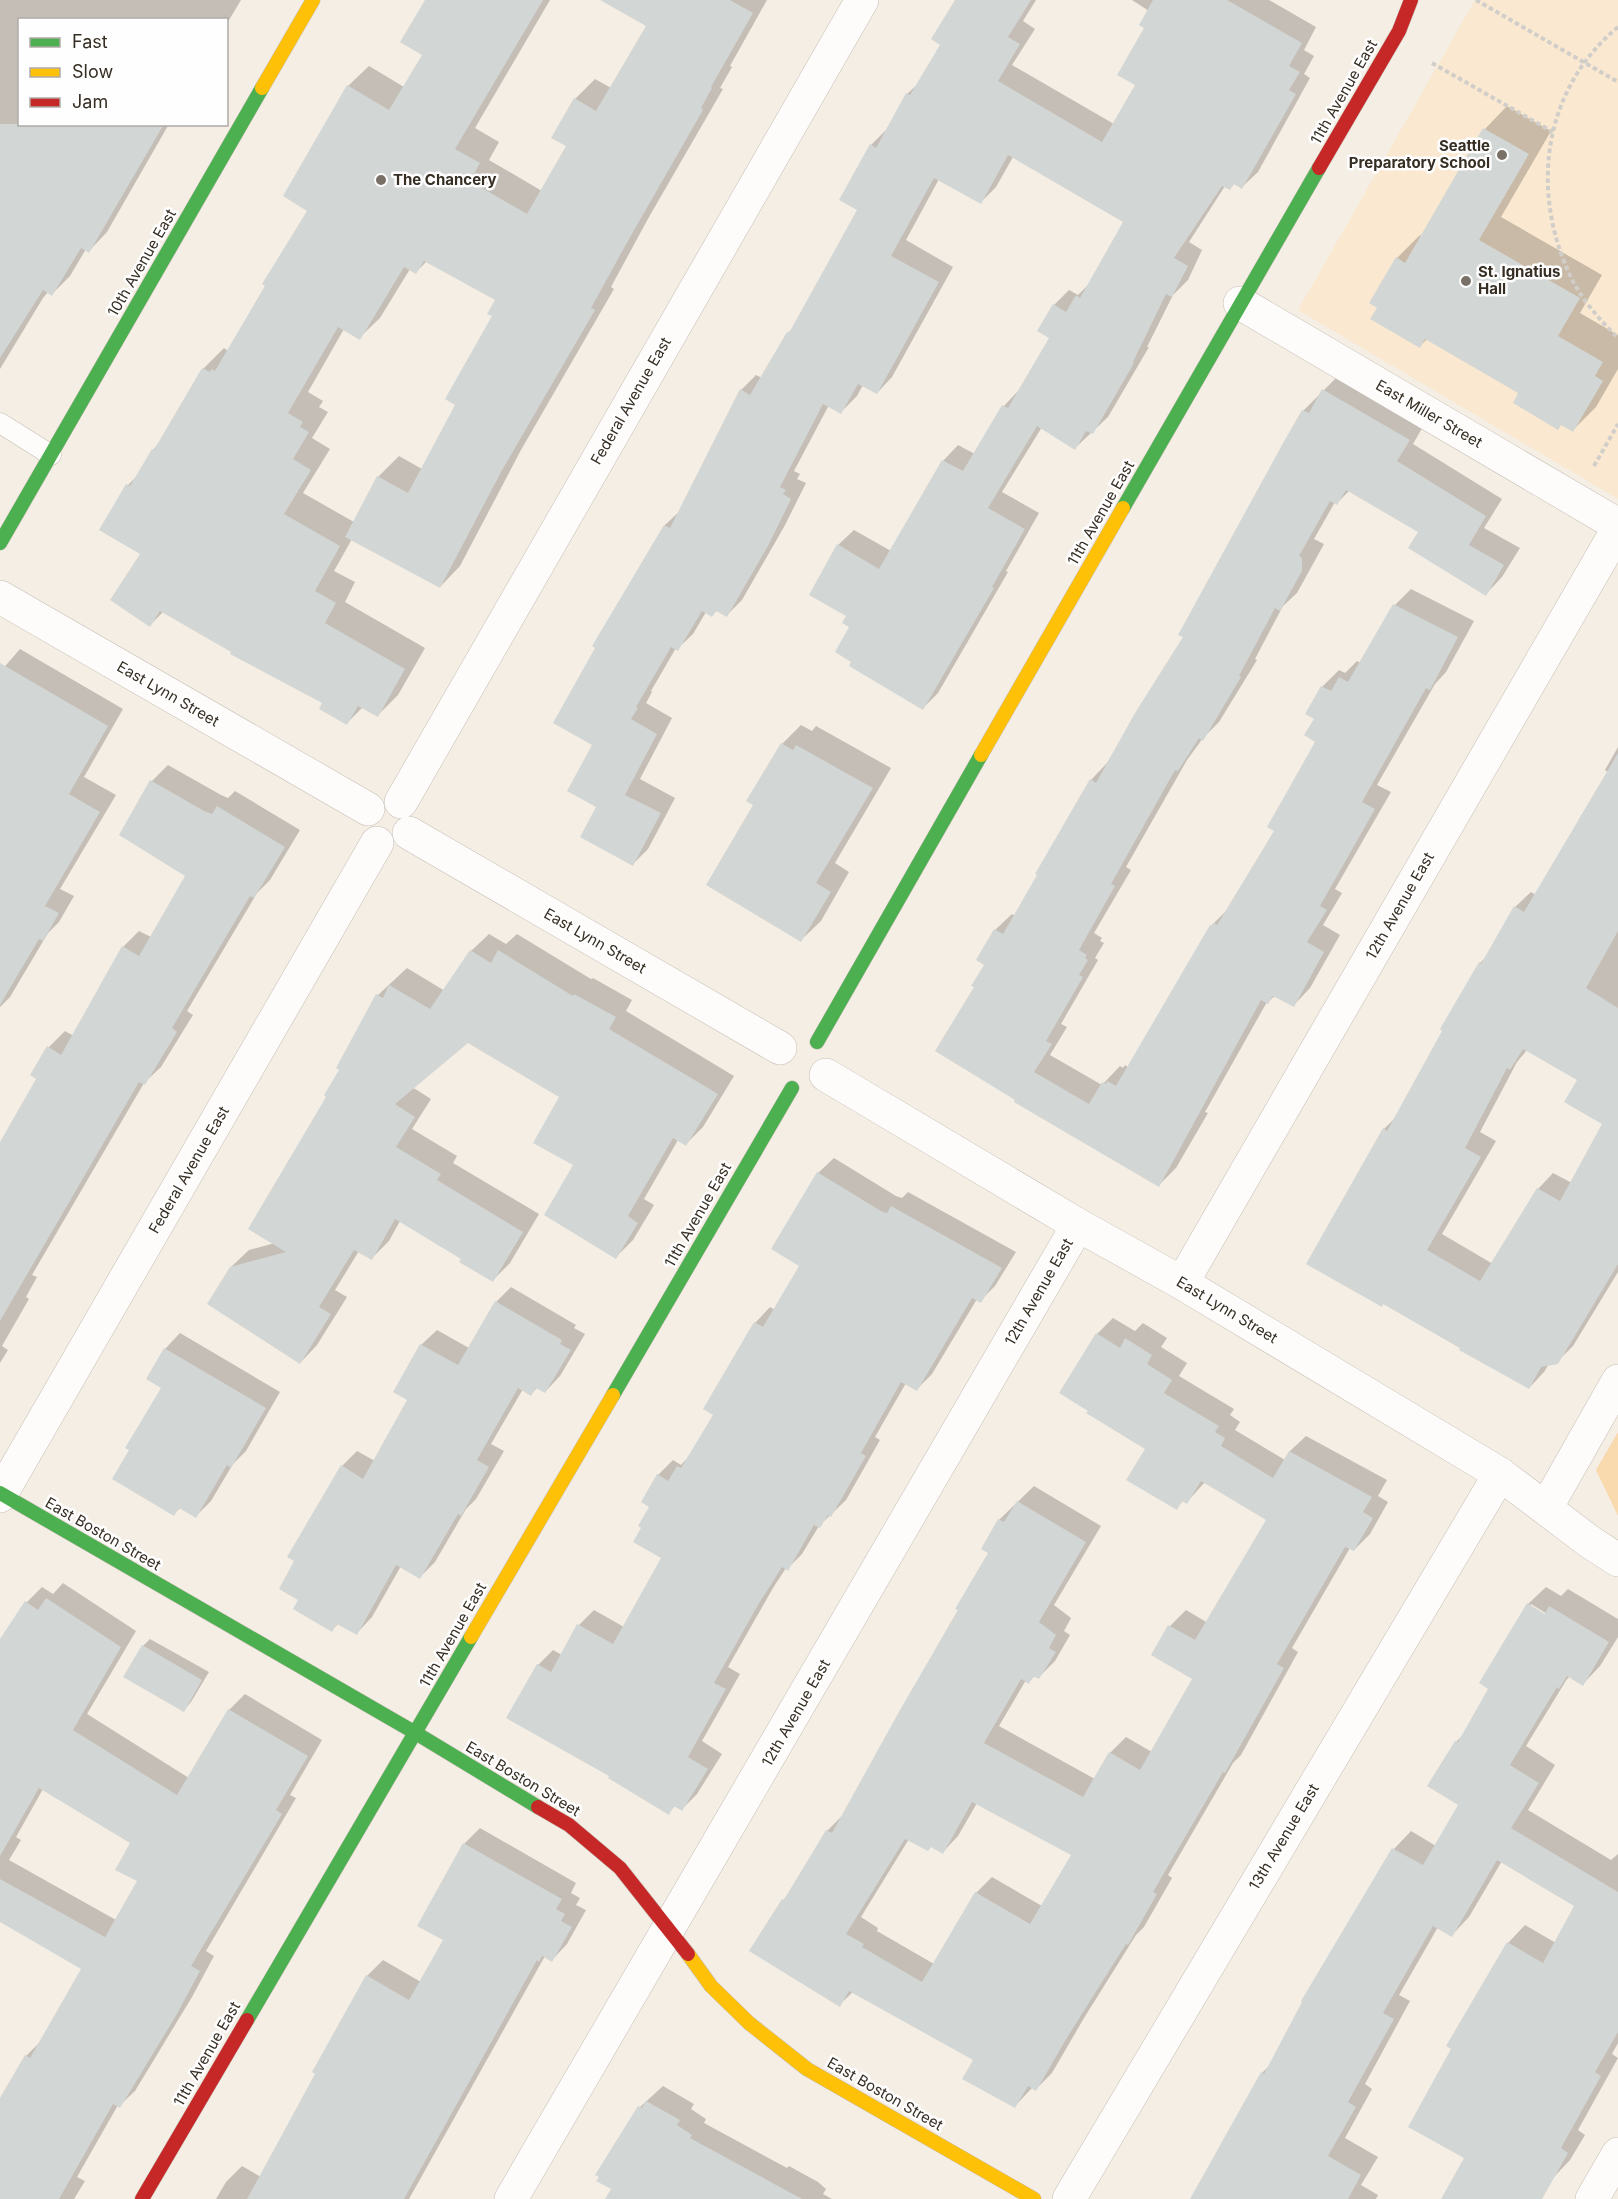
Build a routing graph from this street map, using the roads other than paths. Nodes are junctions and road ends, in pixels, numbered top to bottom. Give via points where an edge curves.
1 (313, 0) edge
2 (862, 0) edge
3 (1409, 1) edge
4 (1240, 303) junction
5 (0, 423) edge
6 (51, 455) junction
7 (1618, 527) edge
8 (0, 543) edge
9 (0, 597) edge
10 (401, 802) junction
11 (368, 809) junction
12 (409, 833) junction
13 (377, 843) junction
14 (818, 1041) junction
15 (780, 1048) junction
16 (826, 1075) junction
17 (792, 1088) junction
18 (1078, 1226) junction
19 (1182, 1283) junction
20 (1618, 1381) edge
21 (1500, 1474) junction
22 (0, 1494) edge
23 (1545, 1508) junction
24 (1618, 1560) edge
25 (414, 1732) junction
26 (669, 1929) junction
27 (1618, 2154) edge
28 (142, 2199) edge
29 (511, 2199) edge
30 (1034, 2199) edge
31 (1069, 2199) edge
32 (1592, 2199) edge

1 - 6 street, 10th Avenue East
2 - 10 street, Federal Avenue East
3 - 4 street, 11th Avenue East via 1395,38
4 - 7 street, East Miller Street
4 - 14 street, 11th Avenue East
5 - 6 lane
6 - 8 street, 10th Avenue East
7 - 19 street, 12th Avenue East
9 - 11 street, East Lynn Street
10 - 11 street via 382,798
10 - 12 street via 411,816
11 - 13 street via 364,824 370,839
12 - 13 street via 394,845
12 - 15 street, East Lynn Street
13 - 22 street, Federal Avenue East
14 - 15 street via 796,1037
14 - 16 street via 827,1052
15 - 17 street via 777,1071
16 - 17 street via 811,1089
16 - 18 street, East Lynn Street
17 - 25 street, 11th Avenue East
18 - 19 street, East Lynn Street
18 - 26 street, 12th Avenue East
19 - 21 street, East Lynn Street
20 - 23 street
21 - 23 street, East Lynn Street
21 - 31 street, 13th Avenue East
22 - 25 street, East Boston Street
23 - 24 street, East Lynn Street
25 - 26 street, East Boston Street via 569,1825 620,1868
25 - 28 street, 11th Avenue East
26 - 29 street, 12th Avenue East
26 - 30 street, East Boston Street via 711,1986 749,2023 807,2069
27 - 32 street

